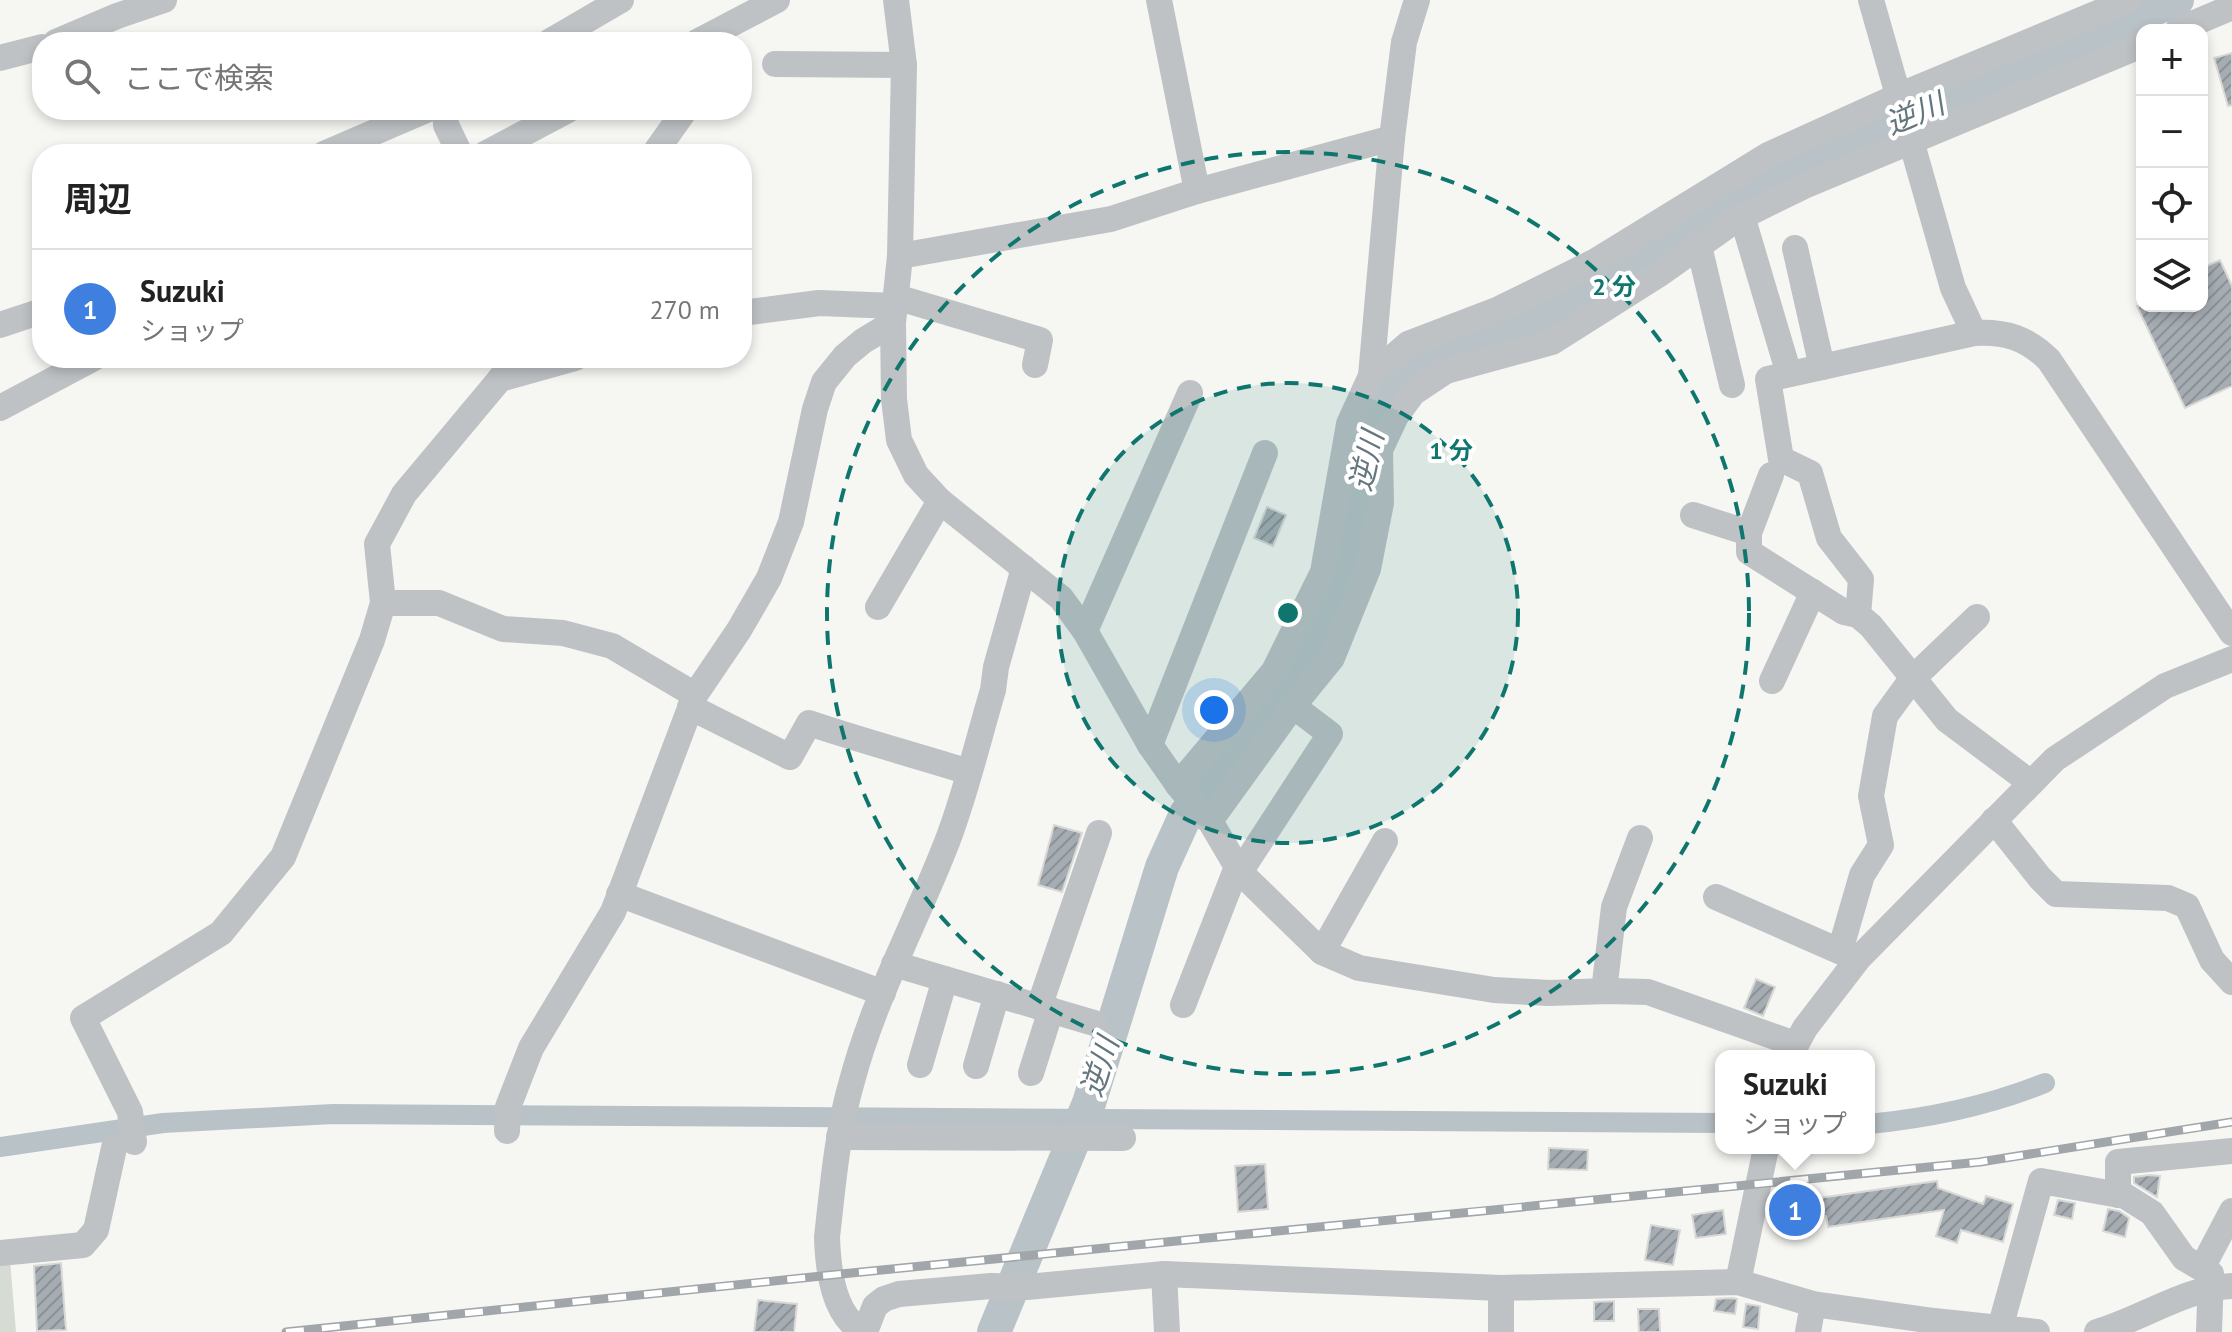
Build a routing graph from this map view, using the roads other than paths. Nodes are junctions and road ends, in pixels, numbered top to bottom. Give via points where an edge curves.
1 (164, 0) edge
2 (621, 0) edge
3 (777, 0) edge
4 (896, 0) edge
5 (1159, 0) edge
6 (1417, 0) edge
7 (1871, 0) edge
8 (2129, 0) edge
9 (2232, 7) edge
10 (115, 8) edge
11 (751, 13) junction
12 (2192, 24) edge
13 (74, 32) edge
14 (566, 32) edge
15 (716, 32) edge
16 (738, 32) edge
17 (2136, 47) edge
18 (32, 50) edge
19 (0, 58) edge
20 (775, 64) dead end
21 (904, 65) junction
22 (1904, 118) junction
23 (403, 120) edge
24 (446, 120) edge
25 (549, 120) edge
26 (678, 120) edge
27 (1392, 138) junction
28 (347, 144) edge
29 (455, 144) edge
30 (504, 144) edge
31 (661, 144) edge
32 (1197, 191) junction
33 (1742, 216) junction
34 (1699, 246) junction
35 (1795, 248) dead end
36 (900, 256) junction
37 (895, 309) junction
38 (752, 312) edge
39 (32, 314) edge
40 (0, 325) edge
41 (1974, 333) junction
42 (1035, 365) dead end
43 (1822, 367) junction
44 (75, 368) edge
45 (507, 369) edge
46 (1789, 374) junction
47 (1371, 376) junction
48 (1732, 385) dead end
49 (1190, 393) dead end
50 (0, 408) edge
51 (1265, 453) dead end
52 (1771, 475) dead end
53 (940, 501) junction
54 (1693, 515) dead end
55 (1749, 533) junction
56 (1024, 568) junction
57 (1813, 592) junction
58 (383, 603) junction
59 (878, 607) dead end
60 (1858, 615) junction
61 (1977, 617) dead end
62 (1085, 631) junction
63 (2232, 633) edge
64 (2232, 659) edge
65 (1912, 679) junction
66 (1772, 681) dead end
67 (692, 701) junction
68 (1293, 706) junction
69 (1150, 745) junction
70 (969, 772) junction
71 (2031, 783) junction
72 (1195, 805) junction
73 (1994, 820) junction
74 (1099, 833) dead end
75 (1640, 838) dead end
76 (1385, 841) dead end
77 (1239, 870) junction
78 (619, 894) junction
79 (1716, 897) dead end
80 (1322, 952) junction
81 (1849, 955) junction
82 (894, 964) junction
83 (945, 979) junction
84 (2232, 982) edge
85 (1604, 991) junction
86 (883, 993) junction
87 (997, 994) junction
88 (1183, 1005) dead end
89 (1045, 1009) junction
90 (1094, 1023) dead end
91 (1792, 1050) edge
92 (920, 1065) dead end
93 (976, 1066) dead end
94 (1031, 1073) dead end
95 (508, 1121) dead end
96 (841, 1126) junction
97 (1123, 1138) dead end
98 (2232, 1151) edge
99 (1765, 1154) edge
100 (2118, 1195) junction
101 (2231, 1199) edge
102 (0, 1253) edge
103 (1164, 1274) junction
104 (2215, 1281) edge
105 (1738, 1282) junction
106 (1501, 1288) junction
107 (1813, 1304) junction
108 (2000, 1328) junction
109 (2112, 1330) edge
110 (865, 1332) edge
111 (1167, 1332) edge
112 (1501, 1332) edge
113 (1808, 1332) edge
114 (2031, 1332) edge
115 (2037, 1332) edge
116 (2209, 1332) edge

1 - 10 street
2 - 14 street
3 - 11 street
4 - 21 street
5 - 32 street
6 - 27 street via 1404,42
7 - 22 street
8 - 22 street
9 - 12 street
10 - 13 street
11 - 15 street
11 - 16 street
17 - 22 street
18 - 19 street
20 - 21 street
21 - 36 street
22 - 33 street via 1804,186
22 - 41 street via 1953,288
22 - 47 street via 1768,155 1580,269 1497,310 1408,344
23 - 28 street
24 - 29 street
25 - 30 street
26 - 31 street
27 - 32 street
27 - 47 street
32 - 36 street via 1111,219
33 - 34 street
33 - 46 street
34 - 48 street
34 - 68 street via 1552,342 1446,371 1413,393 1380,450 1381,503 1368,569 1332,658
35 - 43 street
36 - 37 street
37 - 38 street via 819,303
37 - 42 street via 1040,340
37 - 53 street via 899,440 916,475
37 - 67 street via 824,382 791,522 769,578
39 - 40 street
41 - 43 street
41 - 63 street via 2025,340 2049,360
43 - 46 street
44 - 50 street
45 - 58 street via 404,494 377,544
46 - 60 street via 1768,379 1781,459 1810,473 1829,538 1861,579
47 - 72 street via 1349,424 1323,572 1274,671
49 - 62 street
51 - 69 street
52 - 55 street
53 - 56 street
53 - 59 street
54 - 55 street
55 - 57 street via 1749,552
56 - 62 street via 1061,598
56 - 70 street
57 - 60 street
57 - 66 street
58 - 67 street via 439,603 503,629 563,633 612,646
58 - 102 street via 283,857 221,933 83,1018 128,1136 96,1230 83,1245
60 - 65 street
61 - 65 street
62 - 69 street
64 - 71 street via 2165,686 2055,759
65 - 71 street via 1947,720
65 - 81 street via 1885,716 1871,796 1881,845 1862,875
67 - 70 street via 790,757 809,723
67 - 78 street
68 - 72 street
68 - 77 street via 1330,734
69 - 72 street
70 - 82 street via 948,841
71 - 73 street
72 - 77 street
73 - 81 street
73 - 84 street via 2056,894 2168,898 2187,906 2212,960
74 - 89 street
75 - 85 street via 1614,907
76 - 80 street
77 - 80 street
77 - 88 street
78 - 86 street
78 - 95 street via 531,1048
79 - 81 street
80 - 85 street via 1359,968 1494,990
81 - 91 street
82 - 83 street
82 - 86 street
83 - 87 street
83 - 92 street
85 - 91 street via 1648,992
86 - 96 street
87 - 89 street
87 - 93 street
89 - 90 street
89 - 94 street
96 - 97 street via 1036,1139
96 - 110 street via 827,1254 843,1314
98 - 100 street via 2118,1162
99 - 105 street
100 - 104 street via 2152,1213 2184,1258
100 - 108 street via 2041,1181
101 - 104 street
103 - 106 street
103 - 110 street via 914,1292 884,1299 870,1315
103 - 111 street
104 - 109 street
104 - 116 street
105 - 106 street
105 - 107 street
106 - 112 street
107 - 108 street
107 - 113 street
108 - 114 street
114 - 115 street

